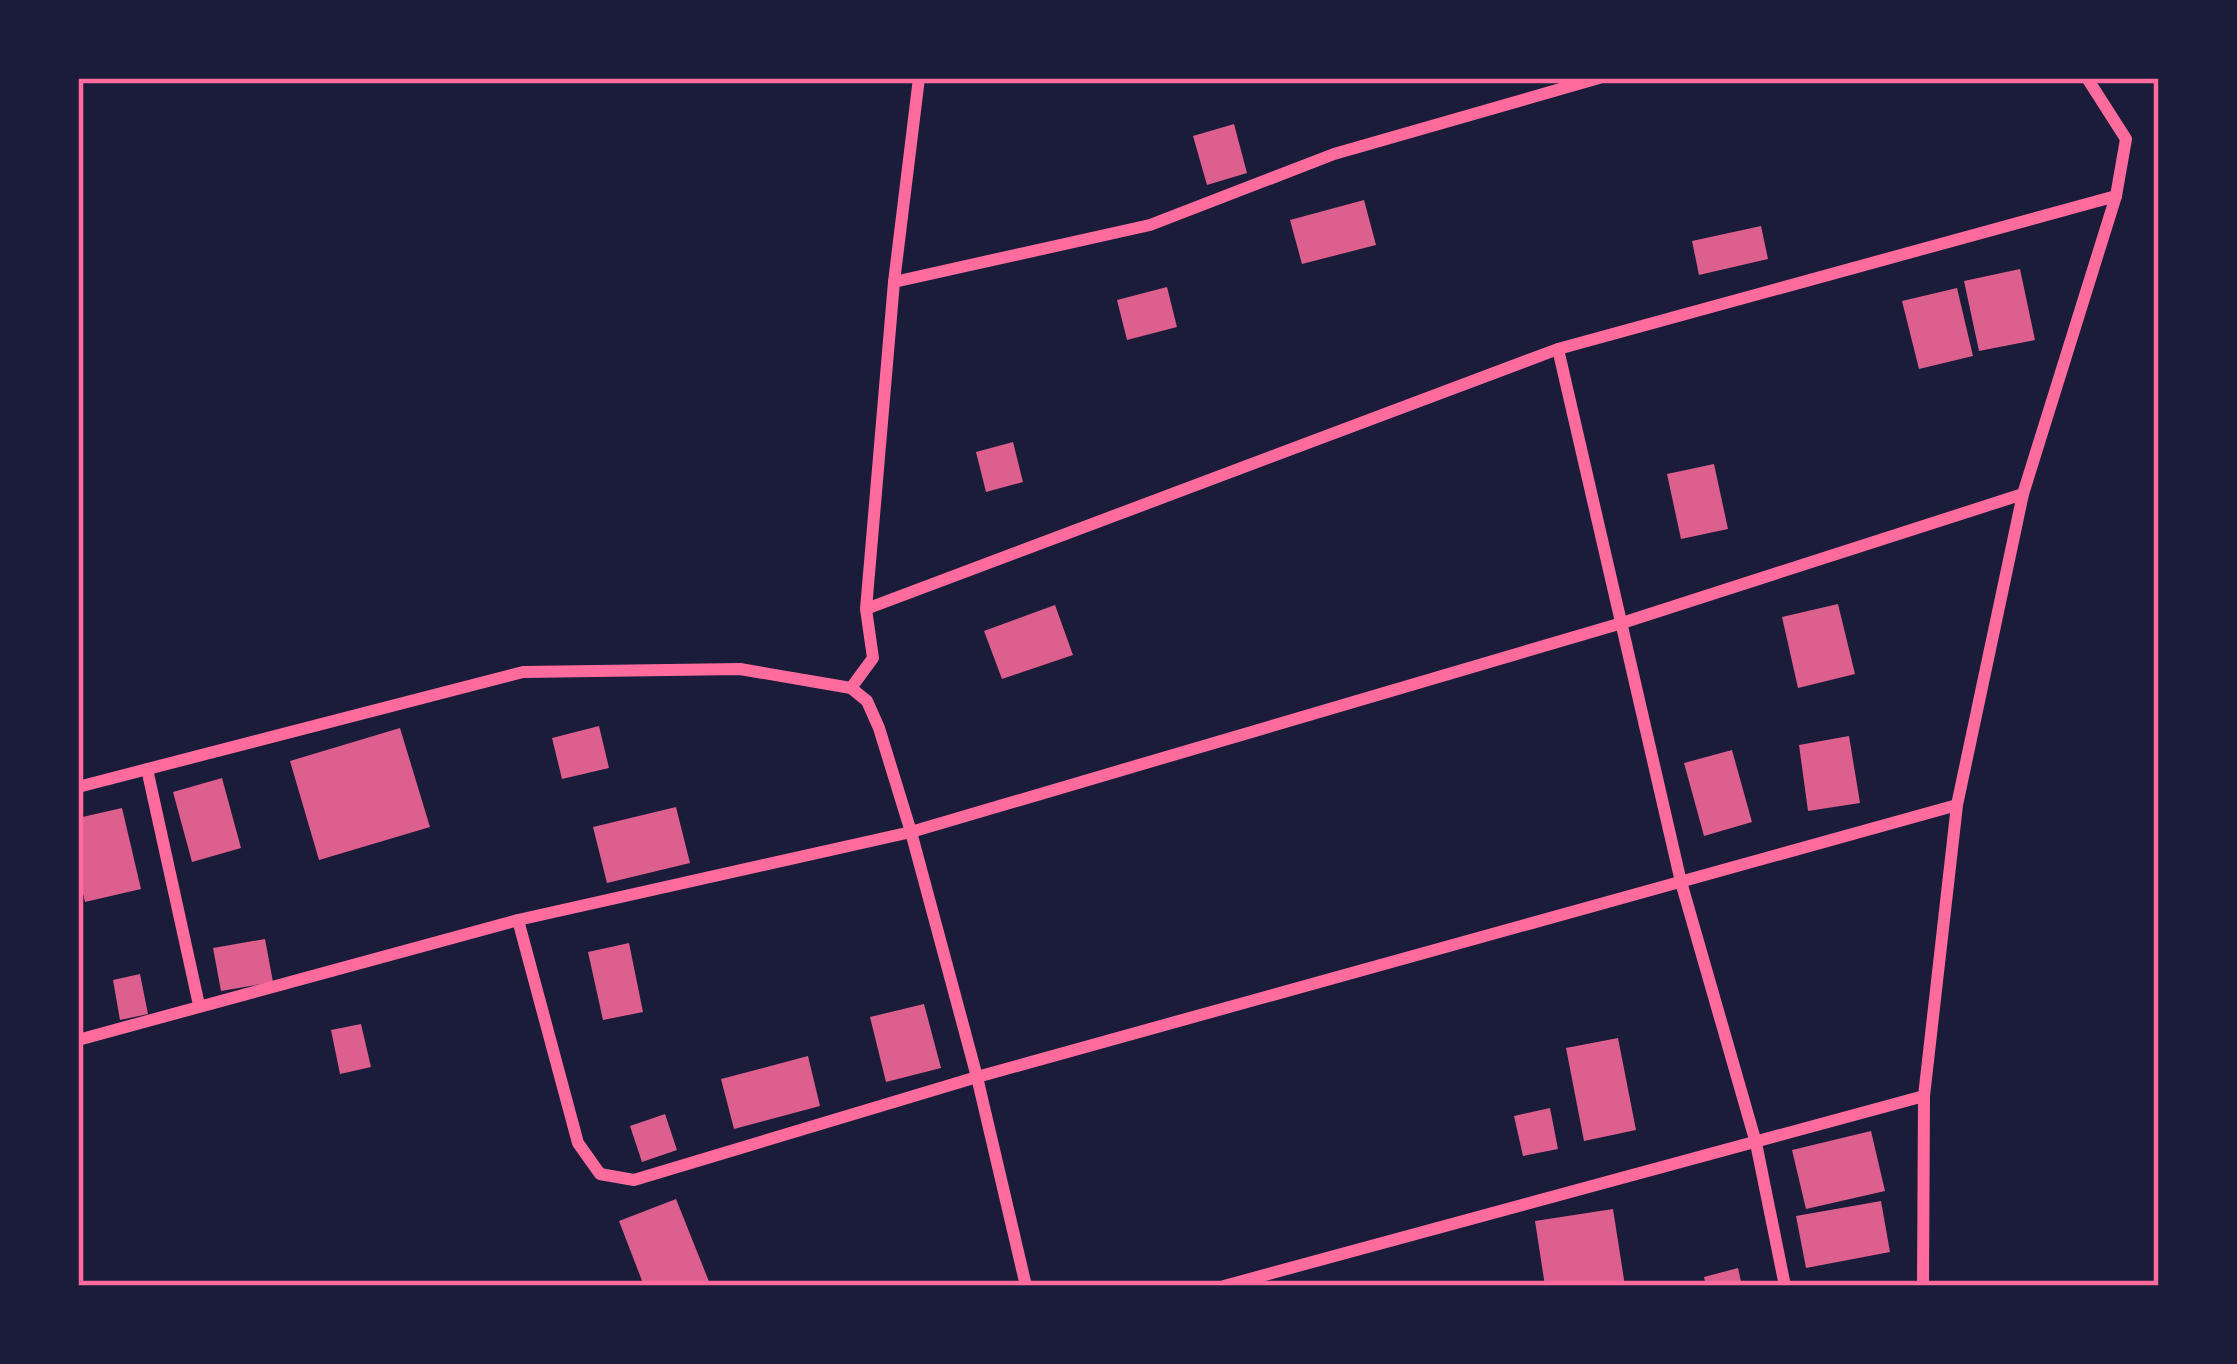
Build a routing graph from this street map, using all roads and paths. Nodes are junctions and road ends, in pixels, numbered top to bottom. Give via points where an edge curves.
1 (919, 78) edge
2 (1599, 78) edge
3 (2086, 78) edge
4 (2116, 196) junction
5 (894, 282) junction
6 (1558, 349) junction
7 (2024, 494) junction
8 (866, 609) junction
9 (1622, 623) junction
10 (851, 688) junction
11 (147, 769) junction
12 (78, 787) edge
13 (1957, 805) junction
14 (911, 832) junction
15 (1682, 882) junction
16 (518, 920) junction
17 (199, 1005) junction
18 (78, 1040) edge
19 (977, 1077) junction
20 (1924, 1096) junction
21 (1756, 1143) junction
22 (1026, 1286) edge
23 (1224, 1286) edge
24 (1785, 1286) edge
25 (1923, 1286) edge

1 - 5 street
2 - 5 street via 1334,154 1150,225
3 - 4 street via 2126,139
4 - 6 street
4 - 7 street
5 - 8 street
6 - 8 street
6 - 9 street
7 - 9 street
7 - 13 street
8 - 10 street via 873,658
9 - 14 street
9 - 15 street
10 - 11 street via 740,669 523,672
10 - 14 street via 879,728
11 - 12 street
11 - 17 street
13 - 15 street
13 - 20 street
14 - 16 street
14 - 19 street
15 - 19 street
15 - 21 street
16 - 17 street
16 - 19 street via 578,1143 600,1174 634,1180
17 - 18 street
19 - 22 street
20 - 21 street
20 - 25 street
21 - 23 street
21 - 24 street

